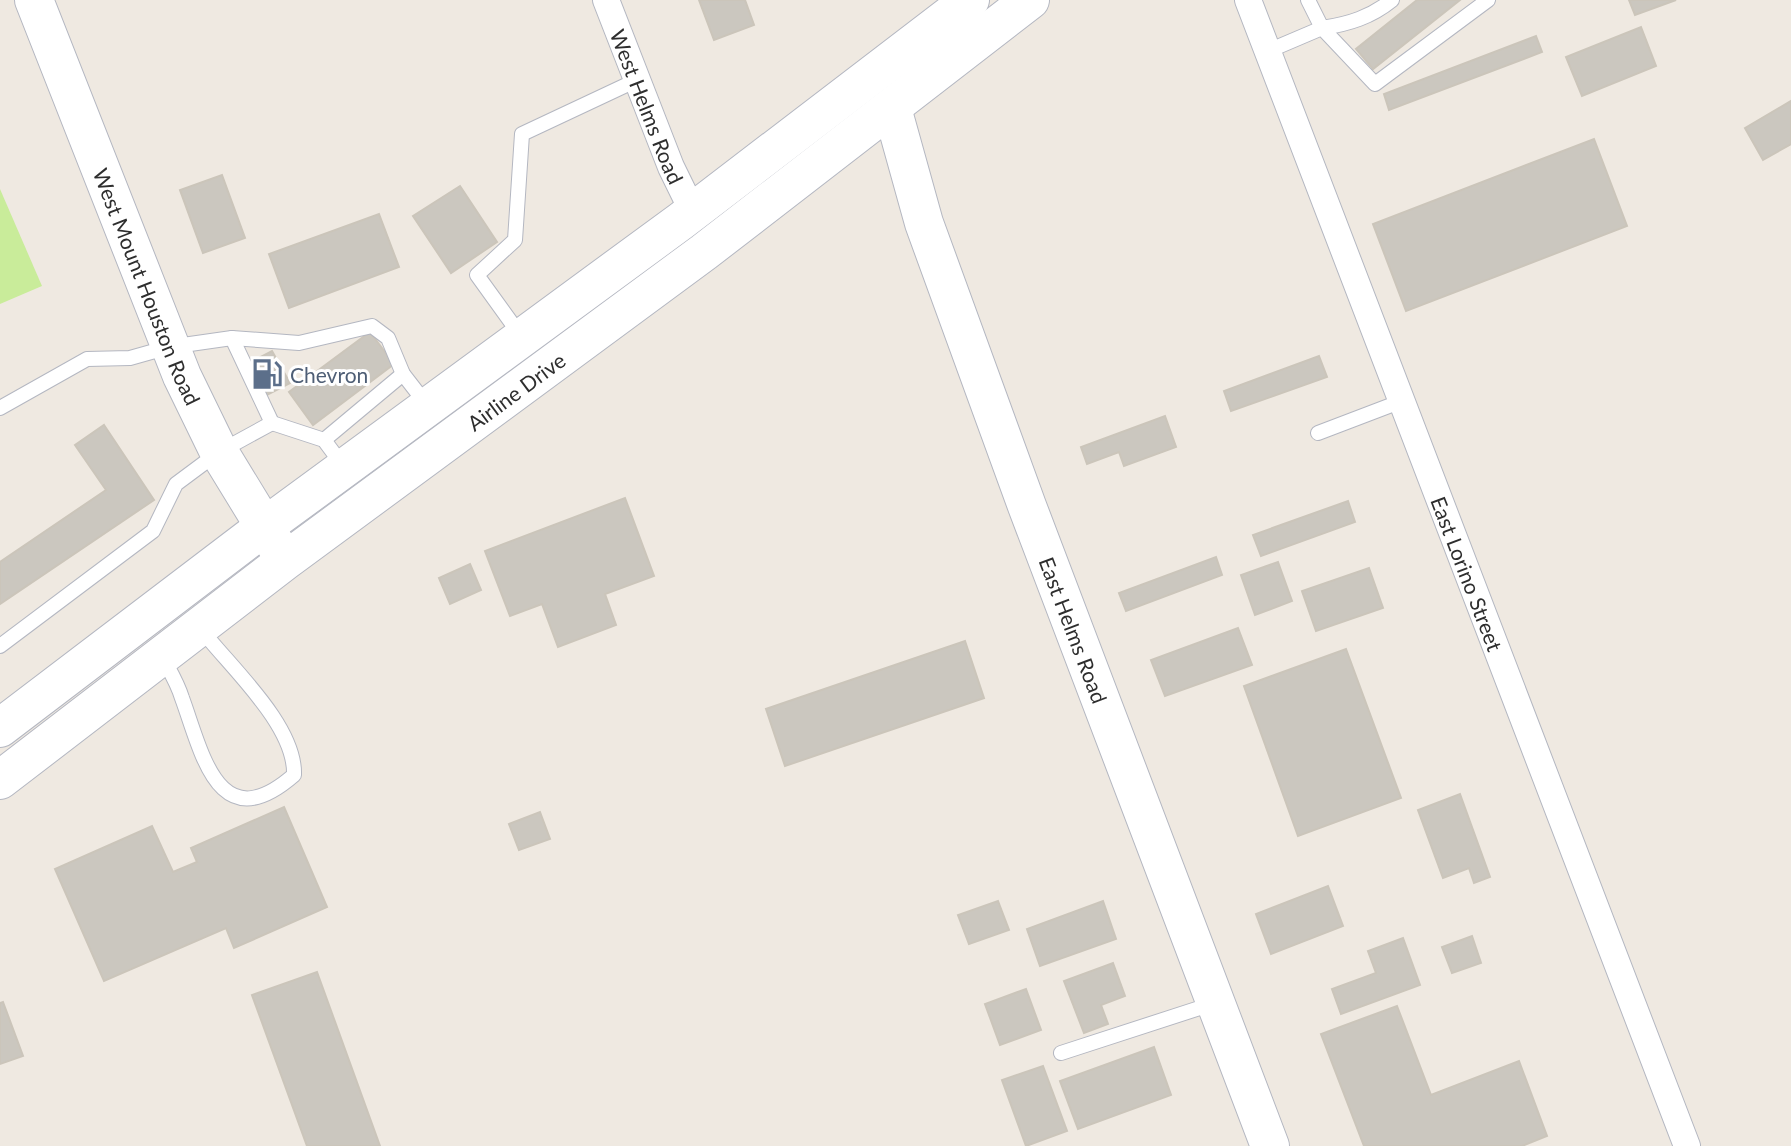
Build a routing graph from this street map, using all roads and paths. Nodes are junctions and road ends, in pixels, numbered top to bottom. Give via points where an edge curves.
1 (34, 0) edge
2 (606, 0) edge
3 (970, 0) edge
4 (1030, 0) edge
5 (1248, 0) edge
6 (1308, 0) edge
7 (1392, 0) edge
8 (1488, 0) edge
9 (1322, 28) junction
10 (1268, 51) junction
11 (637, 80) junction
12 (892, 108) junction
13 (693, 212) junction
14 (521, 337) junction
15 (232, 338) junction
16 (169, 347) junction
17 (402, 374) junction
18 (1402, 401) junction
19 (428, 406) junction
20 (0, 408) edge
21 (272, 423) junction
22 (1318, 433) dead end
23 (219, 452) junction
24 (334, 454) junction
25 (264, 527) junction
26 (285, 561) junction
27 (199, 627) junction
28 (0, 646) edge
29 (162, 656) junction
30 (0, 728) edge
31 (0, 780) edge
32 (1216, 1002) junction
33 (1061, 1053) dead end
34 (1270, 1146) edge
35 (1687, 1146) edge

1 - 16 main road, West Mount Houston Road
2 - 11 street, West Helms Road
3 - 13 main road, Airline Drive
4 - 12 main road, Airline Drive
5 - 10 street, East Lorino Street
6 - 9 lane
7 - 9 lane via 1375,14
8 - 9 lane via 1375,84
9 - 10 lane
10 - 18 street, East Lorino Street
11 - 13 street, West Helms Road
11 - 14 lane via 522,134 515,240 477,275
12 - 26 main road, Airline Drive via 704,253
12 - 32 main road, East Helms Road via 924,223 1003,441
13 - 14 main road, Airline Drive
14 - 19 main road, Airline Drive
15 - 16 lane
15 - 17 lane via 299,343 372,326 388,338
15 - 21 lane
16 - 20 lane via 130,358 87,359
16 - 23 main road, West Mount Houston Road
17 - 19 lane
17 - 24 lane
18 - 22 lane
18 - 35 street, East Lorino Street
19 - 24 main road, Airline Drive
21 - 23 lane
21 - 24 lane
23 - 25 main road, West Mount Houston Road
23 - 28 lane via 176,484 153,531
24 - 25 main road, Airline Drive
25 - 26 main road, West Mount Houston Road
25 - 30 main road, Airline Drive
26 - 27 main road, Airline Drive
27 - 29 main road, Airline Drive
27 - 29 lane via 270,712 294,764 294,775 284,784 256,797 224,792 209,774 181,693
29 - 31 main road, Airline Drive
32 - 33 lane
32 - 34 main road, East Helms Road

